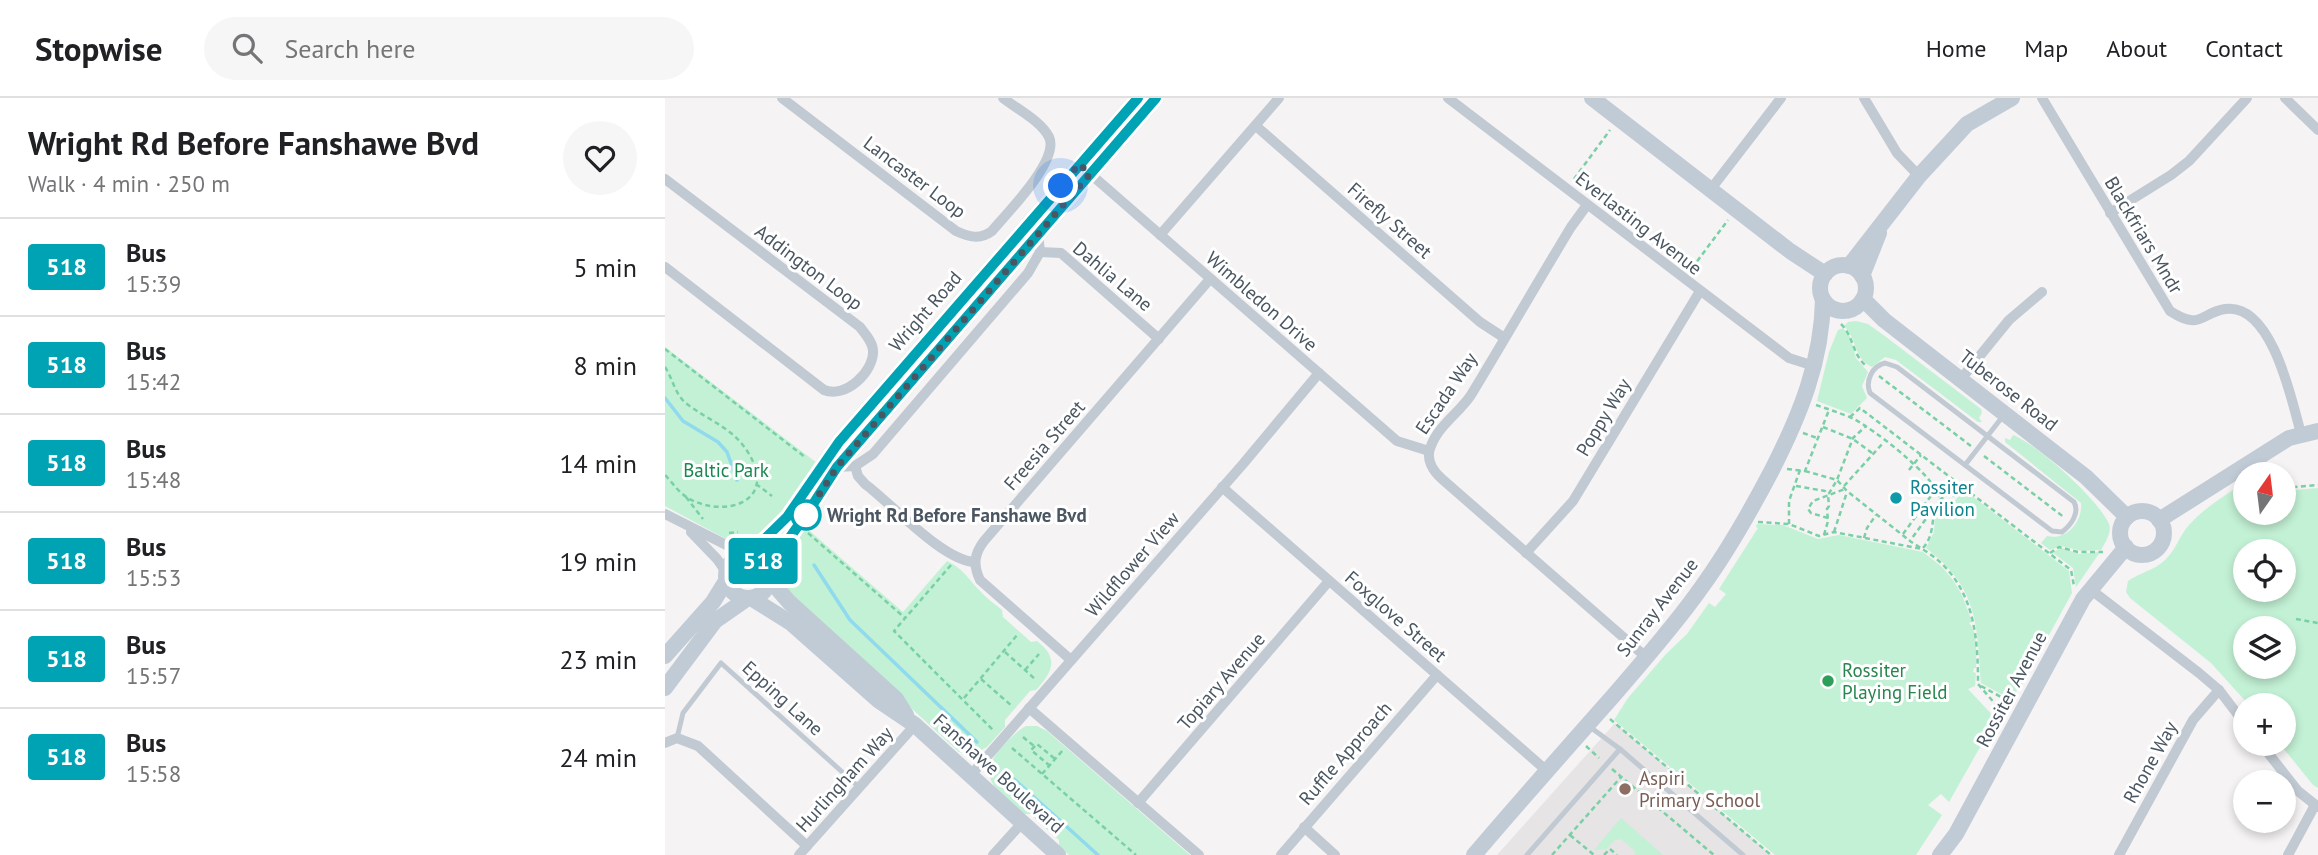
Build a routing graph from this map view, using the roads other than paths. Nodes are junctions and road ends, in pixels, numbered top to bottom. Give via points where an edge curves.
1 (782, 98) edge
2 (1003, 98) edge
3 (1138, 98) edge
4 (1156, 98) edge
5 (1279, 98) edge
6 (1448, 98) edge
7 (1592, 98) edge
8 (1781, 98) edge
9 (1864, 98) edge
10 (2012, 98) edge
11 (2042, 98) edge
12 (2247, 98) edge
13 (2285, 98) edge
14 (1256, 126) junction
15 (2318, 130) edge
16 (1085, 169) junction
17 (1919, 176) junction
18 (665, 179) edge
19 (1710, 188) junction
20 (1587, 205) junction
21 (2110, 213) junction
22 (1883, 221) junction
23 (1038, 233) junction
24 (1160, 235) junction
25 (1040, 251) junction
26 (1849, 266) junction
27 (665, 267) edge
28 (1825, 274) junction
29 (1863, 276) junction
30 (1210, 279) junction
31 (1700, 291) junction
32 (2042, 292) dead end
33 (1823, 299) junction
34 (1863, 299) junction
35 (1841, 317) junction
36 (1503, 337) junction
37 (1159, 339) junction
38 (1817, 358) junction
39 (1319, 373) junction
40 (1961, 379) junction
41 (2004, 413) junction
42 (2318, 431) edge
43 (2301, 434) junction
44 (1987, 436) junction
45 (1429, 451) junction
46 (1965, 465) junction
47 (855, 466) junction
48 (837, 467) junction
49 (1222, 487) junction
50 (665, 514) edge
51 (2127, 517) junction
52 (2159, 520) junction
53 (684, 525) junction
54 (2126, 547) junction
55 (1527, 553) junction
56 (747, 555) junction
57 (975, 562) junction
58 (768, 573) junction
59 (726, 577) junction
60 (1329, 582) junction
61 (2083, 591) junction
62 (749, 598) junction
63 (665, 656) edge
64 (1647, 657) junction
65 (1071, 660) junction
66 (1437, 675) junction
67 (665, 688) edge
68 (2219, 690) junction
69 (1029, 708) junction
70 (2233, 708) edge
71 (913, 724) junction
72 (1588, 725) junction
73 (677, 738) junction
74 (665, 743) edge
75 (1620, 749) junction
76 (2270, 756) edge
77 (1546, 771) junction
78 (970, 776) junction
79 (860, 788) junction
80 (1138, 803) junction
81 (2317, 806) edge
82 (1022, 823) junction
83 (1304, 827) junction
84 (807, 846) junction
85 (799, 855) edge
86 (993, 855) edge
87 (1058, 855) edge
88 (1199, 855) edge
89 (1281, 855) edge
90 (1335, 855) edge
91 (1474, 855) edge
92 (1527, 855) edge
93 (1743, 855) edge
94 (1940, 855) edge
95 (2119, 855) edge
96 (2288, 855) edge

1 - 2 street, Lancaster Loop via 956,231 974,237 992,231 1045,166 1051,150 1043,128
3 - 16 street, Wright Road
4 - 16 street, Wright Road
5 - 14 street
6 - 20 street, Everlasting Avenue
7 - 19 street
8 - 19 street
9 - 17 street via 1897,153
10 - 17 street via 1967,124
11 - 21 street, Blackfriars Mndr
12 - 21 street via 2189,161
13 - 15 street
14 - 24 street
14 - 36 street, Firefly Street via 1480,322
16 - 23 street, Wright Road
16 - 24 street, Wimbledon Drive
16 - 56 street, Wright Road via 839,442 787,517
17 - 22 street
18 - 27 street, Addington Loop via 860,327 873,352 868,364 846,390 824,390
19 - 28 street
20 - 31 street, Everlasting Avenue
20 - 36 street, Escada Way
21 - 43 street, Blackfriars Mndr via 2171,311 2195,320 2235,309 2254,318 2279,359
22 - 26 street
22 - 29 street
23 - 25 street
23 - 48 street, Wright Road
24 - 30 street, Wimbledon Drive
25 - 37 street, Dahlia Lane via 1061,253
25 - 47 street via 1028,274 873,454
26 - 28 street via 1836,266
26 - 29 street
28 - 33 street via 1820,286
29 - 34 street
30 - 37 street, Freesia Street
30 - 39 street, Wimbledon Drive
31 - 38 street, Everlasting Avenue via 1789,358
31 - 55 street, Poppy Way via 1573,501
32 - 40 street via 2009,320
33 - 35 street
33 - 38 street, Sunray Avenue
34 - 35 street
34 - 40 street, Tuberose Road
35 - 38 street, Sunray Avenue
36 - 45 street, Escada Way via 1469,396
37 - 57 street, Freesia Street via 981,544
38 - 64 street, Sunray Avenue via 1794,427 1750,509 1700,590
39 - 45 street, Wimbledon Drive via 1397,441
39 - 49 street, Wildflower View
40 - 41 street, Tuberose Road
41 - 44 lane
41 - 51 street, Tuberose Road via 2086,477
42 - 43 street
43 - 52 street
44 - 46 lane
44 - 46 lane via 2074,502 2077,510 2071,523 2062,532 2052,531
44 - 46 lane via 1897,367 1885,363 1873,372 1868,382 1871,393
45 - 55 street, Escada Way via 1436,474
47 - 48 street
47 - 57 street via 865,484 937,544 954,557
48 - 58 street, Wright Road
49 - 60 street, Foxglove Street
49 - 65 street, Wildflower View
50 - 53 street
51 - 52 street via 2144,512
51 - 54 street via 2120,532
52 - 54 street via 2164,531 2155,551 2141,555
53 - 56 street
53 - 59 street via 717,558
54 - 61 street, Rossiter Avenue
55 - 64 street, Escada Way
56 - 58 street via 758,557
56 - 59 street via 733,561
57 - 65 street via 984,586
58 - 62 street via 763,591
58 - 71 street, Fanshawe Boulevard via 789,602 896,699
59 - 62 street via 734,593
59 - 63 street via 713,602
60 - 66 street, Foxglove Street
60 - 80 street, Topiary Avenue
61 - 68 street
61 - 94 street, Rossiter Avenue via 2076,612 1956,834
62 - 67 street via 715,621
62 - 71 street, Fanshawe Boulevard via 791,623
64 - 72 street, Sunray Avenue
65 - 69 street, Wildflower View
66 - 77 street, Foxglove Street
66 - 83 street, Ruffle Approach
68 - 70 street
68 - 95 street, Rhone Way via 2193,720
69 - 78 street, Wildflower View
69 - 80 street
71 - 78 street, Fanshawe Boulevard
71 - 79 street, Hurlingham Way
72 - 75 lane
72 - 77 street, Sunray Avenue
73 - 74 street
73 - 79 lane, Epping Lane via 683,713 721,663
73 - 84 street via 698,746
75 - 92 lane
75 - 93 lane
76 - 81 street via 2298,791
77 - 91 street, Sunray Avenue
78 - 82 street, Fanshawe Boulevard
79 - 84 street, Hurlingham Way
80 - 88 street
81 - 96 street
82 - 86 street
82 - 87 street, Fanshawe Boulevard
83 - 89 street, Ruffle Approach
83 - 90 street
84 - 85 street, Hurlingham Way

